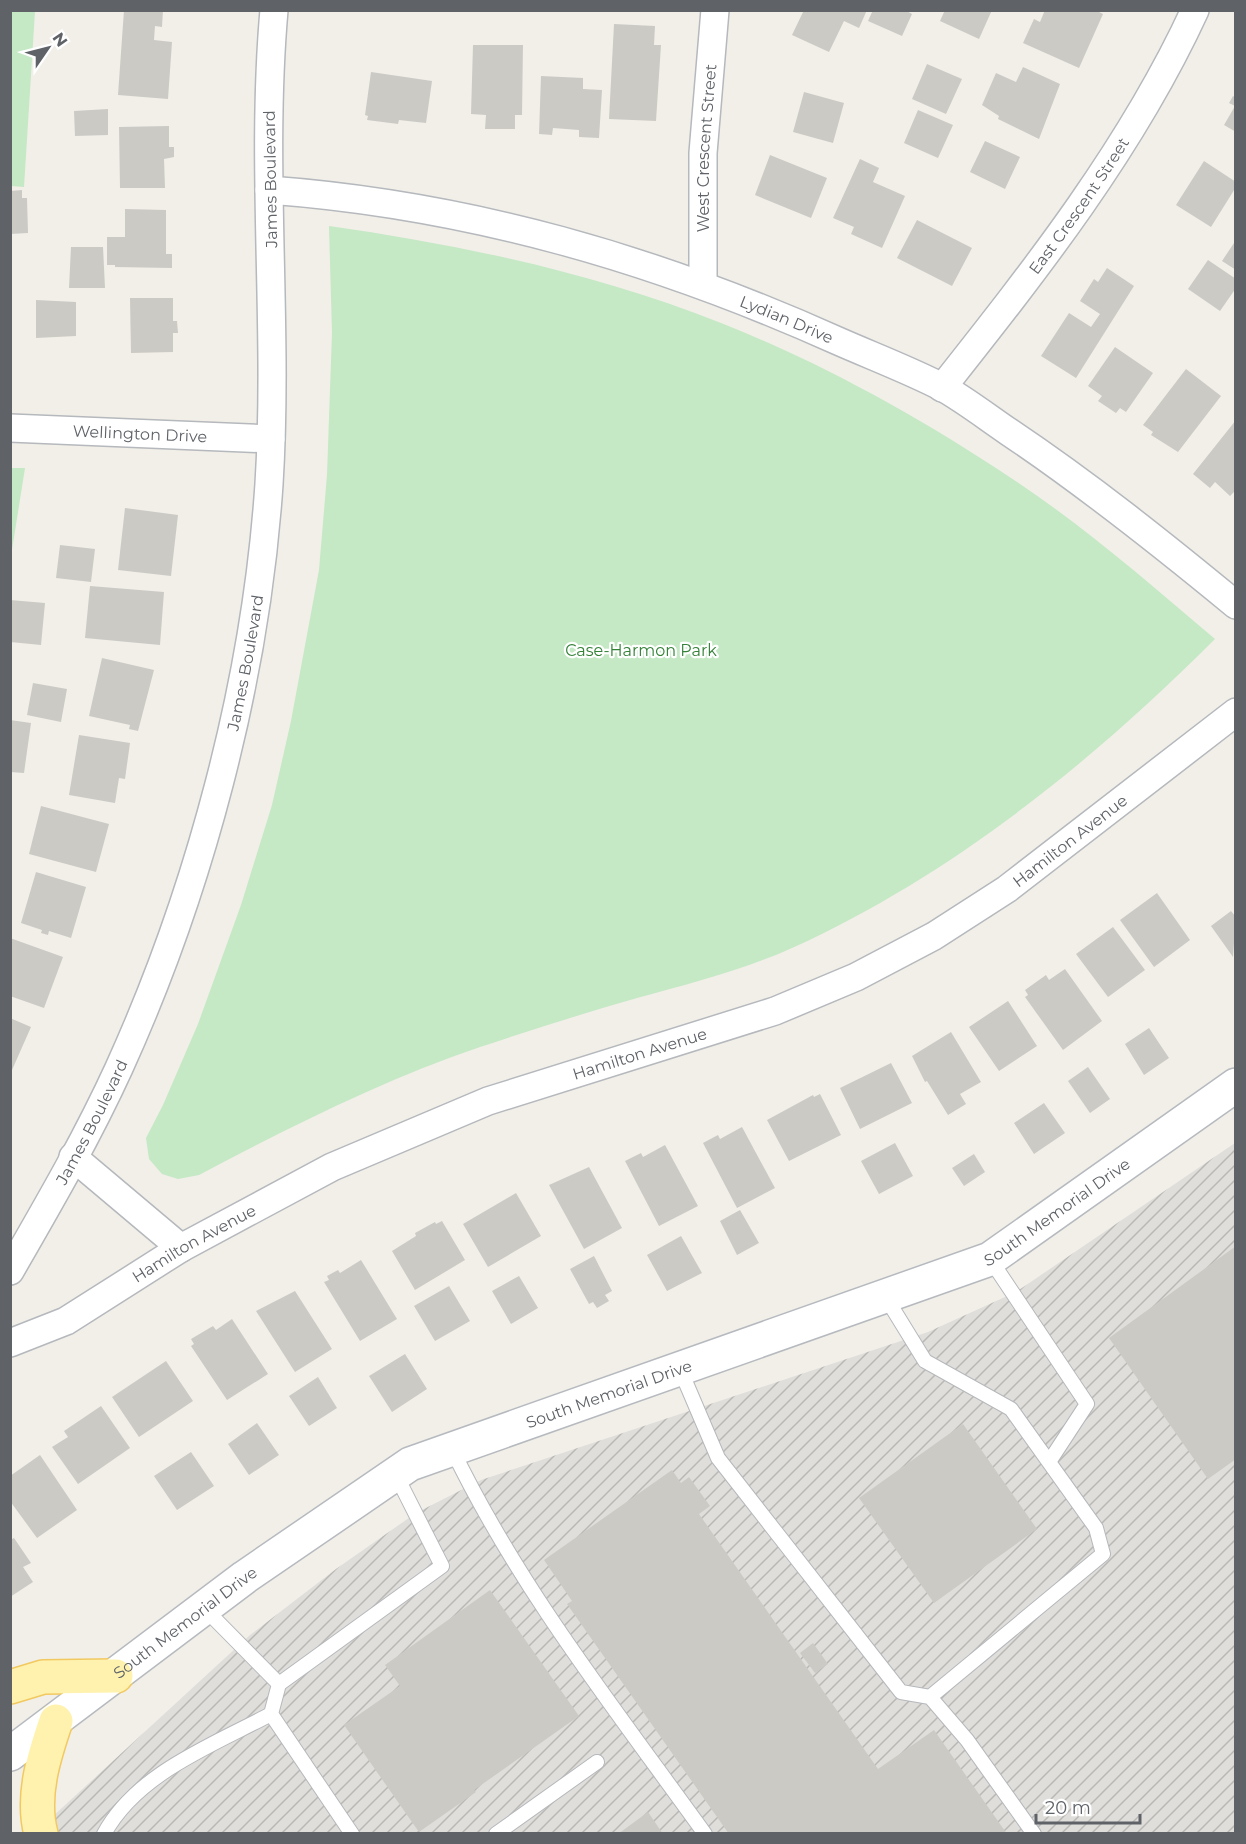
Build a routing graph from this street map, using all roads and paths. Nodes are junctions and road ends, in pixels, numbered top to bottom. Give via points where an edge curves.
1 (274, 10) edge
2 (715, 10) edge
3 (1195, 10) edge
4 (269, 190) junction
5 (703, 284) junction
6 (942, 387) junction
7 (10, 428) edge
8 (271, 439) junction
9 (1236, 605) edge
10 (1236, 711) edge
11 (1236, 1085) edge
12 (73, 1157) junction
13 (181, 1248) junction
14 (990, 1259) junction
15 (10, 1271) edge
16 (885, 1296) junction
17 (10, 1343) edge
18 (680, 1369) junction
19 (452, 1449) junction
20 (1049, 1462) junction
21 (396, 1475) junction
22 (204, 1608) junction
23 (116, 1676) junction
24 (279, 1684) junction
25 (10, 1688) edge
26 (930, 1696) junction
27 (271, 1714) junction
28 (56, 1721) junction
29 (10, 1754) edge
30 (597, 1762) dead end
31 (41, 1833) edge
32 (104, 1833) edge
33 (352, 1833) edge
34 (496, 1833) edge
35 (705, 1833) edge
36 (1034, 1833) edge

1 - 4 street, James Boulevard
2 - 5 street, West Crescent Street via 703,153
3 - 6 street, East Crescent Street via 1113,160 1029,278
4 - 5 street, Lydian Drive via 434,210 565,239
4 - 8 street, James Boulevard via 274,336
5 - 6 street, Lydian Drive
6 - 9 street, Lydian Drive via 1054,462
7 - 8 street, Wellington Drive
8 - 12 street, James Boulevard via 269,487 250,636 219,784 175,928 119,1068
10 - 13 street, Hamilton Avenue via 1007,889 934,936 856,977 775,1011 488,1101 332,1167
11 - 14 main road, South Memorial Drive
12 - 13 street
12 - 15 street, James Boulevard
13 - 17 street, Hamilton Avenue via 66,1321
14 - 16 main road, South Memorial Drive
14 - 20 lane via 1087,1404
16 - 18 main road, South Memorial Drive
16 - 20 lane via 925,1361 1011,1409
18 - 19 main road, South Memorial Drive
18 - 26 lane via 718,1458 901,1692
19 - 21 main road, South Memorial Drive via 410,1464
19 - 35 lane via 482,1512 533,1594
20 - 26 lane via 1096,1528 1103,1554
21 - 22 main road, South Memorial Drive
21 - 24 lane via 442,1566
22 - 23 main road, South Memorial Drive
22 - 24 lane
23 - 25 main road via 43,1677
23 - 28 main road, South Memorial Drive
24 - 27 lane
26 - 36 lane
27 - 32 lane via 163,1772 115,1814
27 - 33 lane
28 - 29 main road, South Memorial Drive
28 - 31 main road via 39,1789
30 - 34 lane

